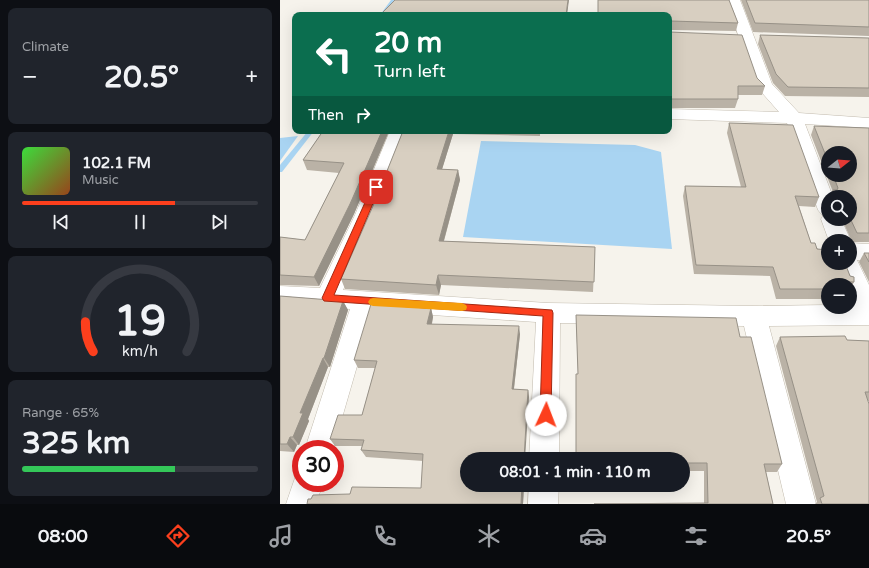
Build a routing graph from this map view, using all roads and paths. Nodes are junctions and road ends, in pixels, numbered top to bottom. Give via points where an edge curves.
1 (733, 0) edge
2 (672, 114) edge
3 (794, 118) junction
4 (869, 123) edge
5 (398, 134) edge
6 (821, 191) edge
7 (857, 251) edge
8 (869, 252) edge
9 (851, 270) edge
10 (280, 295) edge
11 (327, 298) junction
12 (364, 301) junction
13 (548, 313) junction
14 (869, 314) edge
15 (754, 316) junction
16 (321, 440) edge
17 (544, 452) edge
18 (305, 492) edge
19 (544, 492) edge
20 (301, 504) edge
21 (543, 504) edge
22 (801, 504) edge

1 - 3 street via 764,86
2 - 3 street
3 - 4 street
3 - 6 street
5 - 11 street
7 - 8 street
9 - 14 street
10 - 11 street
11 - 12 street
12 - 13 street
12 - 16 street
13 - 15 street
13 - 17 street
14 - 15 street
15 - 22 street
18 - 20 street
19 - 21 street

